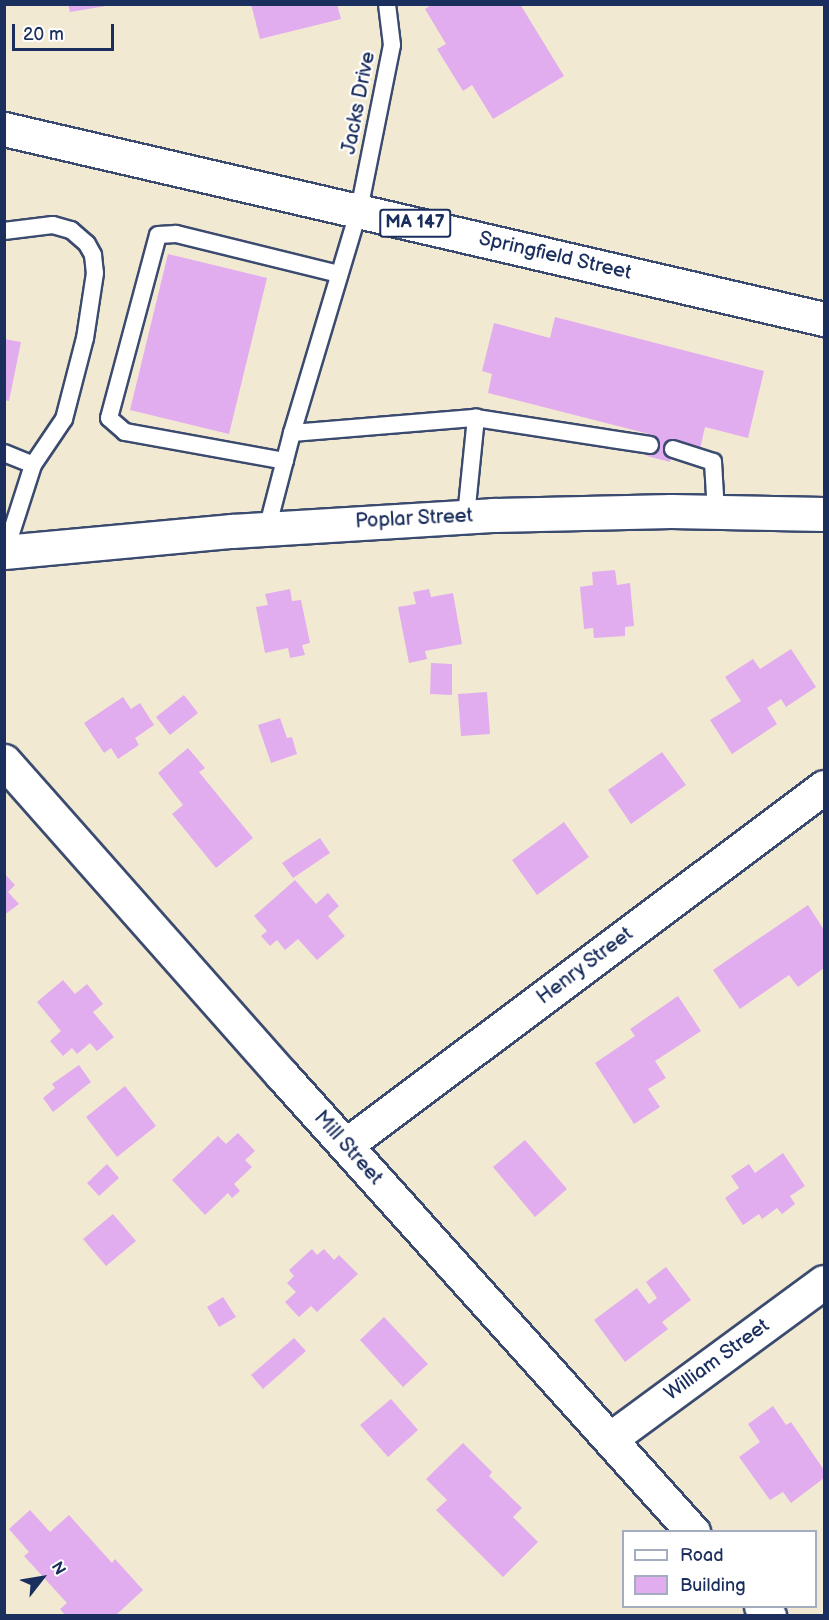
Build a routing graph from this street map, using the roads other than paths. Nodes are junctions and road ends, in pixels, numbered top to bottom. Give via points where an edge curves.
1 (387, 4) edge
2 (4, 129) edge
3 (359, 210) junction
4 (4, 231) edge
5 (339, 274) junction
6 (825, 319) edge
7 (476, 418) junction
8 (292, 433) junction
9 (650, 445) dead end
10 (674, 449) dead end
11 (4, 453) edge
12 (285, 461) junction
13 (33, 465) junction
14 (716, 512) junction
15 (825, 514) edge
16 (466, 516) junction
17 (267, 529) junction
18 (5, 552) edge
19 (4, 761) edge
20 (825, 787) edge
21 (346, 1145) junction
22 (825, 1282) edge
23 (610, 1439) junction
24 (691, 1530) edge

1 - 3 lane, Jacks Drive via 392,45
2 - 3 street, Springfield Street / MA 147
3 - 5 lane, Jacks Drive
3 - 6 street, Springfield Street / MA 147
4 - 13 lane via 53,225 71,230 93,255 95,273 85,338 64,418
5 - 8 lane, Jacks Drive
5 - 12 lane via 176,234 158,235 109,418 125,432
7 - 8 lane
7 - 9 lane
7 - 16 lane
8 - 12 lane, Jacks Drive
10 - 14 lane via 713,462
11 - 13 lane
12 - 17 lane, Jacks Drive
13 - 18 lane
14 - 15 street, Poplar Street
14 - 16 street, Poplar Street
16 - 17 street, Poplar Street
17 - 18 street, Poplar Street
19 - 21 street, Mill Street
20 - 21 street, Henry Street
21 - 23 street, Mill Street
22 - 23 street, William Street
23 - 24 street, Mill Street

